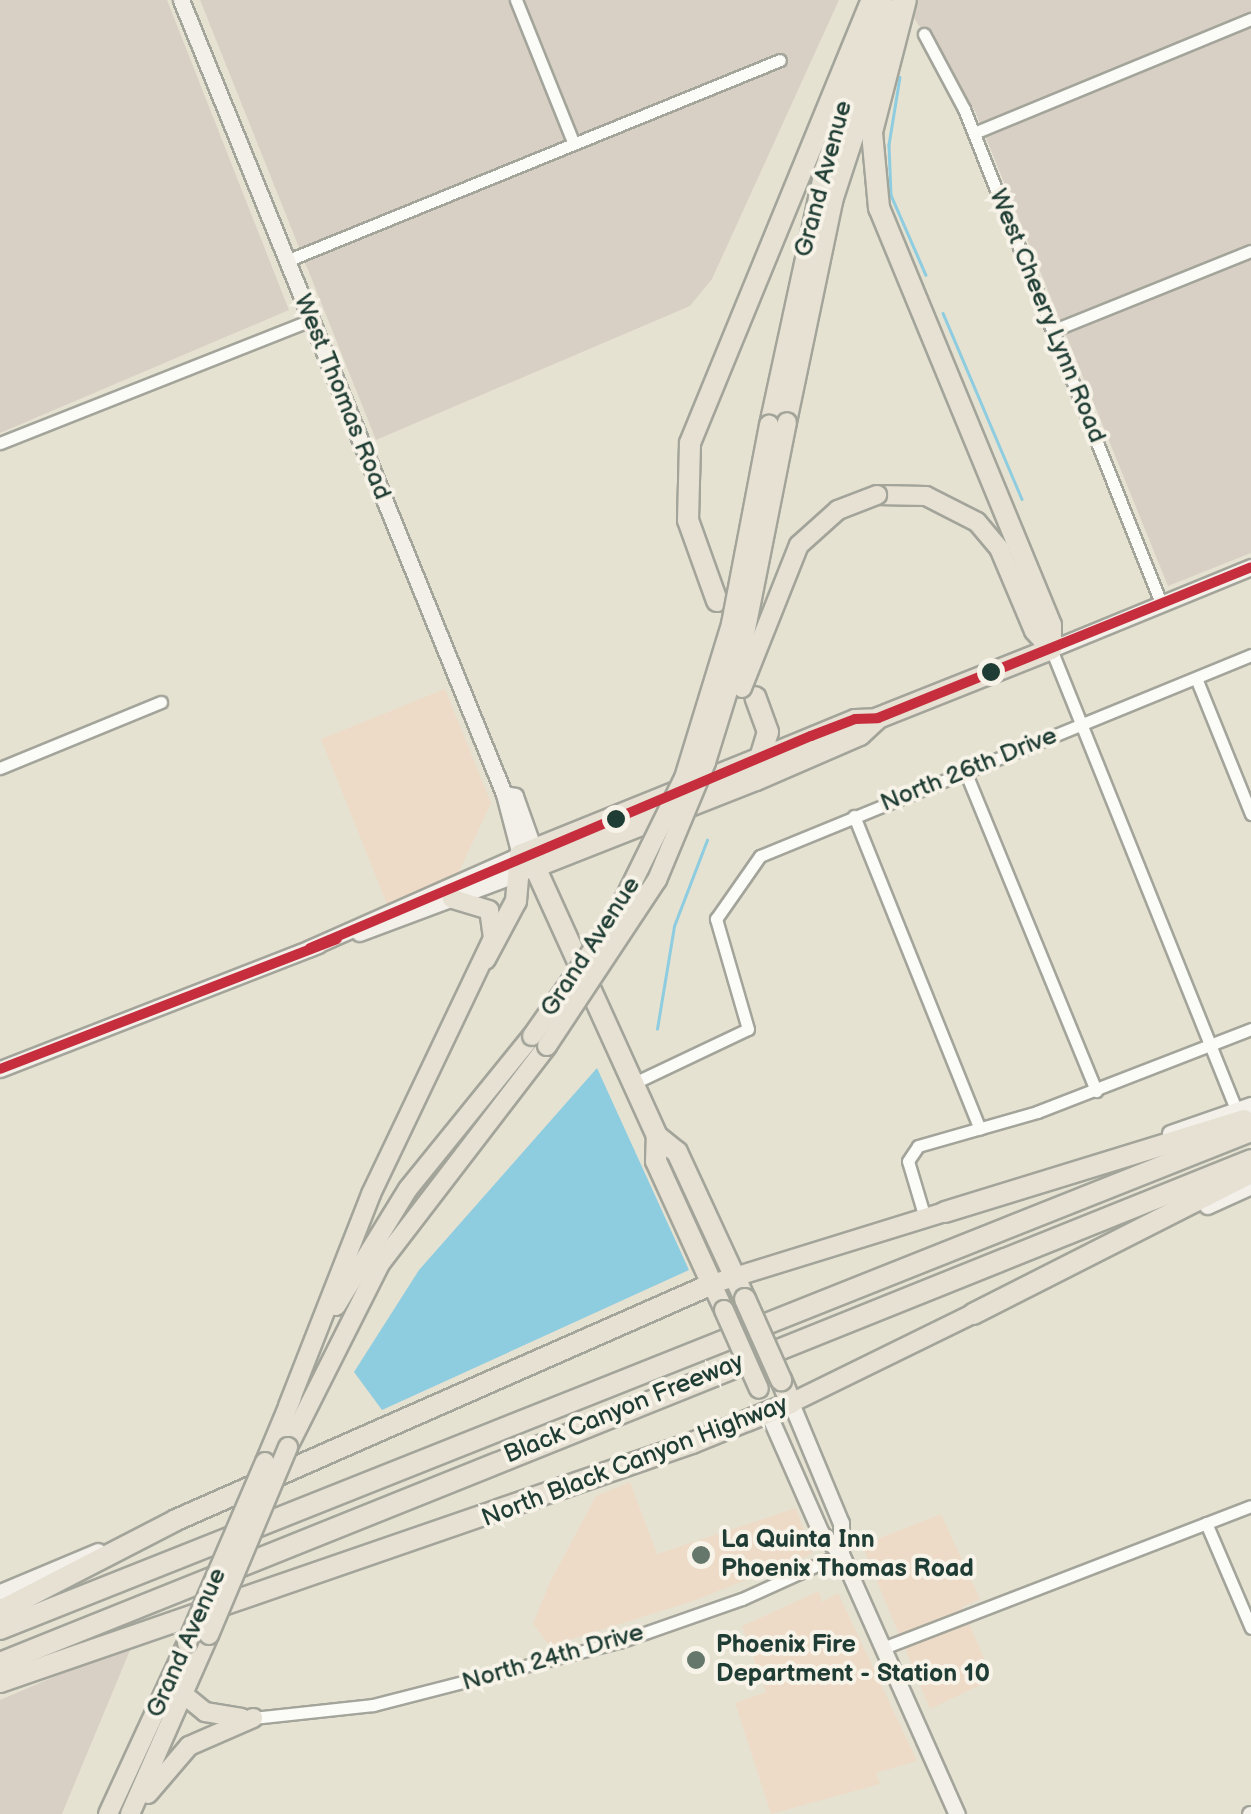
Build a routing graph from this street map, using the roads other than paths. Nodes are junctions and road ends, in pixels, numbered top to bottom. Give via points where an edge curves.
1 (181, 0) edge
2 (516, 0) edge
3 (872, 0) edge
4 (884, 0) edge
5 (902, 0) edge
6 (1251, 19) edge
7 (924, 34) dead end
8 (780, 60) dead end
9 (974, 133) junction
10 (574, 144) junction
11 (1251, 251) edge
12 (286, 260) junction
13 (310, 320) junction
14 (1054, 330) junction
15 (778, 424) junction
16 (0, 442) edge
17 (1251, 567) edge
18 (716, 601) dead end
19 (1161, 603) junction
20 (1051, 649) junction
21 (1251, 655) edge
22 (1196, 678) junction
23 (755, 697) dead end
24 (162, 702) dead end
25 (878, 718) junction
26 (1081, 724) junction
27 (811, 736) joint
28 (0, 768) edge
29 (758, 769) junction
30 (965, 771) junction
31 (1251, 814) edge
32 (854, 816) junction
33 (528, 861) junction
34 (664, 866) junction
35 (452, 900) junction
36 (310, 948) junction
37 (485, 960) junction
38 (1251, 1029) edge
39 (540, 1041) junction
40 (1210, 1045) junction
41 (0, 1069) edge
42 (632, 1084) junction
43 (1096, 1091) junction
44 (1246, 1111) edge
45 (980, 1129) junction
46 (1251, 1131) edge
47 (657, 1136) junction
48 (1251, 1149) edge
49 (1251, 1160) edge
50 (1251, 1173) edge
51 (1251, 1186) edge
52 (935, 1215) junction
53 (735, 1276) junction
54 (712, 1284) junction
55 (972, 1314) junction
56 (791, 1403) junction
57 (288, 1406) junction
58 (768, 1414) junction
59 (1251, 1506) edge
60 (176, 1520) junction
61 (1206, 1523) junction
62 (841, 1554) junction
63 (0, 1592) edge
64 (0, 1611) edge
65 (169, 1622) junction
66 (1251, 1628) edge
67 (0, 1629) edge
68 (883, 1648) junction
69 (0, 1650) edge
70 (0, 1663) edge
71 (0, 1682) edge
72 (0, 1693) edge
73 (184, 1694) junction
74 (252, 1718) junction
75 (108, 1814) edge
76 (131, 1814) edge
77 (957, 1814) edge

1 - 12 main road, West Thomas Road
2 - 10 street
3 - 18 highway via 690,442 688,520
4 - 15 main road, Grand Avenue via 824,170
5 - 15 main road, Grand Avenue via 833,200
5 - 20 highway via 872,132 879,208 1051,625
6 - 9 street
7 - 9 street, West Cheery Lynn Road
8 - 10 street
9 - 14 street, West Cheery Lynn Road
10 - 12 street
11 - 14 street
12 - 13 main road, West Thomas Road
13 - 16 street
13 - 33 main road, West Thomas Road via 504,794 515,796
14 - 19 street, West Cheery Lynn Road
15 - 34 main road, Grand Avenue, bridge via 733,682
15 - 39 main road, Grand Avenue, bridge via 727,640 684,778 615,918
17 - 19 main road
19 - 20 main road
20 - 25 highway
20 - 26 street
20 - 34 main road, bridge via 1034,631 999,548 977,522 926,496 877,496 828,516 793,555 694,814
21 - 22 street, North 26th Drive
22 - 26 street, North 26th Drive
22 - 31 street
23 - 29 highway via 768,732
24 - 28 street
25 - 27 main road via 855,719
25 - 29 highway via 860,736
26 - 30 street, North 26th Drive
26 - 40 street
27 - 29 highway via 803,750
29 - 33 highway
30 - 32 street, North 26th Drive
30 - 43 street
32 - 42 street, North 26th Drive via 760,856 716,918 748,1030
32 - 45 street
33 - 35 main road
33 - 36 main road
33 - 37 highway
33 - 42 highway, West Thomas Road
34 - 39 main road, Grand Avenue, bridge
35 - 36 main road
35 - 37 main road via 481,904 492,914
36 - 41 main road
37 - 57 main road via 386,1160
38 - 40 street
39 - 57 main road, Grand Avenue via 383,1224
39 - 73 main road, Grand Avenue, bridge via 380,1264 288,1448
40 - 43 street
40 - 44 street
42 - 47 highway, West Thomas Road
43 - 45 street
44 - 52 highway
45 - 52 street via 908,1152
46 - 67 highway, Black Canyon Freeway
47 - 53 highway, West Thomas Road via 677,1152
47 - 54 highway, West Thomas Road via 656,1161
48 - 69 highway
49 - 70 highway, Black Canyon Freeway
50 - 55 highway
51 - 55 main road, North Black Canyon Highway
52 - 53 main road
53 - 54 main road
53 - 56 highway, West Thomas Road, bridge
54 - 58 main road, West Thomas Road, bridge
54 - 60 highway
55 - 56 main road, North Black Canyon Highway
56 - 58 highway, North Black Canyon Highway
56 - 62 main road, West Thomas Road via 842,1523
57 - 75 main road, Grand Avenue, bridge
58 - 62 main road, West Thomas Road via 820,1533
58 - 65 highway, North Black Canyon Highway via 538,1501
59 - 61 street
60 - 63 main road
60 - 64 highway
61 - 66 street
61 - 68 street
62 - 68 main road, West Thomas Road
62 - 74 street, North 24th Drive via 619,1642 383,1703
65 - 71 highway
65 - 72 main road, North Black Canyon Highway
68 - 77 main road, West Thomas Road
73 - 74 main road via 205,1712
73 - 76 main road, Grand Avenue
74 - 76 main road via 189,1746

